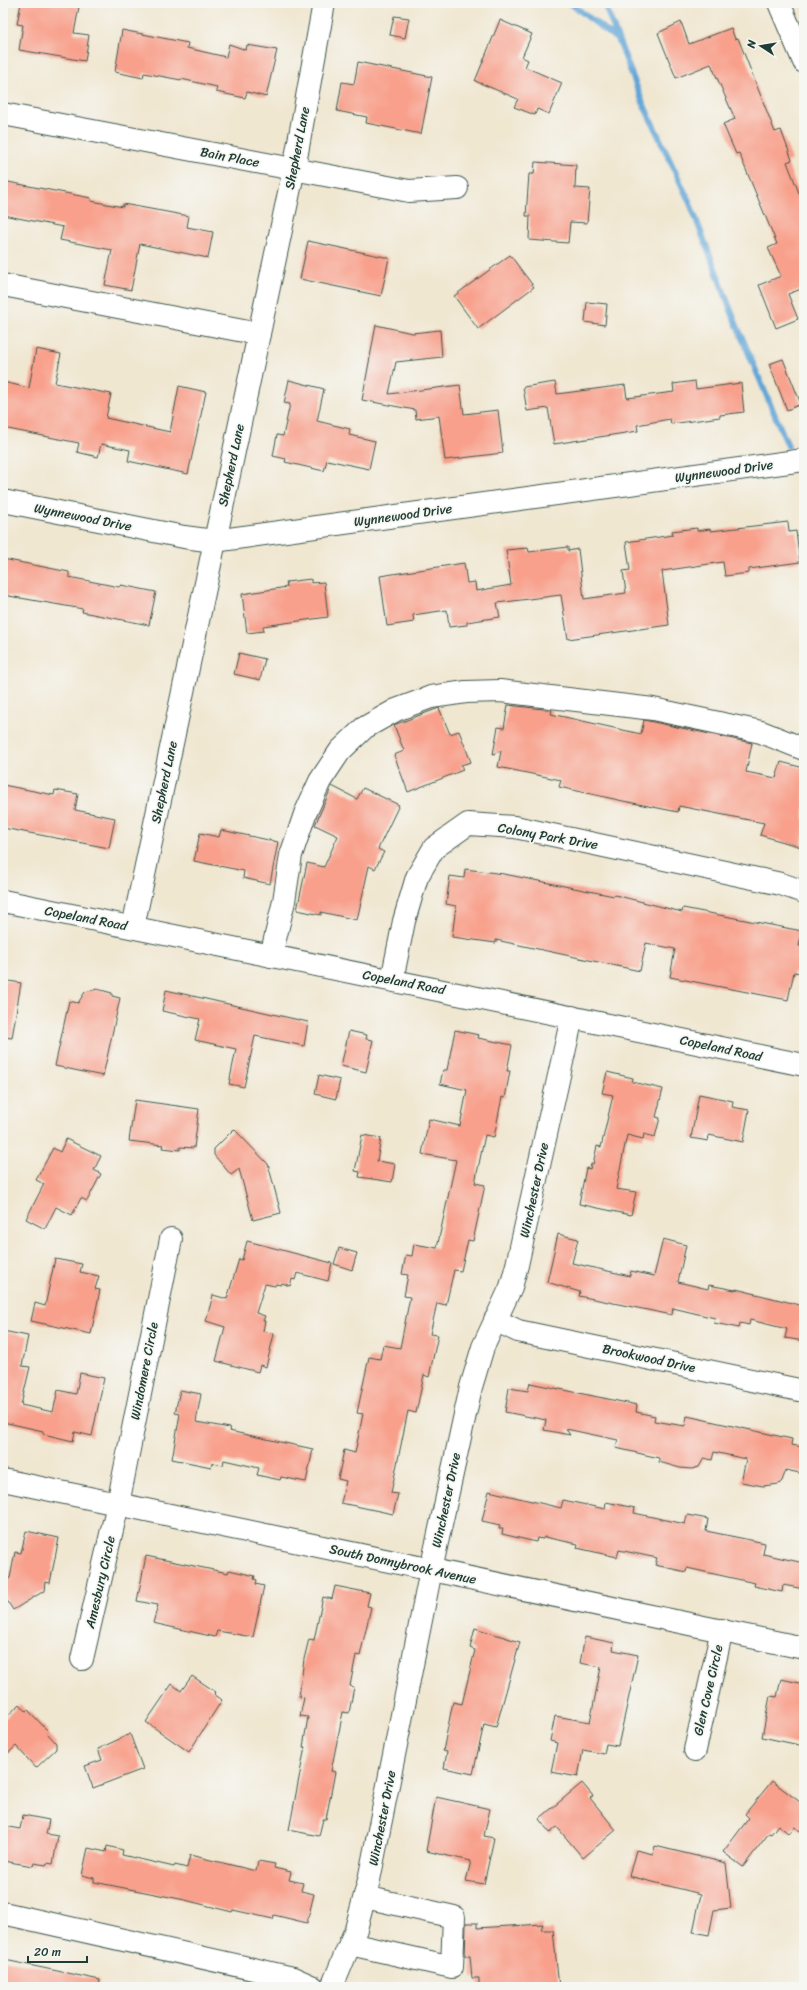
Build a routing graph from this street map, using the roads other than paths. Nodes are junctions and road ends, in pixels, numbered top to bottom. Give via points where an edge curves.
1 (324, 3) edge
2 (779, 3) edge
3 (804, 62) edge
4 (3, 114) edge
5 (294, 169) junction
6 (457, 188) dead end
7 (3, 285) edge
8 (259, 334) junction
9 (804, 460) edge
10 (3, 501) edge
11 (214, 541) junction
12 (804, 749) edge
13 (804, 892) edge
14 (3, 901) edge
15 (133, 927) junction
16 (271, 956) junction
17 (392, 980) junction
18 (572, 1017) junction
19 (804, 1065) edge
20 (171, 1239) dead end
21 (495, 1320) junction
22 (804, 1391) edge
23 (3, 1480) edge
24 (118, 1504) junction
25 (431, 1570) junction
26 (722, 1630) junction
27 (804, 1648) edge
28 (82, 1659) dead end
29 (695, 1750) dead end
30 (365, 1897) junction
31 (3, 1912) edge
32 (350, 1944) junction
33 (313, 1987) edge
34 (332, 1987) edge

1 - 5 street, Shepherd Lane
2 - 3 street
4 - 5 street, Bain Place
5 - 6 street, Bain Place via 409,191
5 - 8 street, Shepherd Lane
7 - 8 street
8 - 11 street, Shepherd Lane
9 - 11 street, Wynnewood Drive
10 - 11 street, Wynnewood Drive
11 - 15 street, Shepherd Lane
12 - 16 street via 761,732 653,709 500,691 431,697 396,710 364,728 340,751 320,781 291,855 284,901
13 - 17 street, Colony Park Drive via 781,884 515,827 468,824 434,848 417,877 404,921
14 - 15 street, Copeland Road
15 - 16 street, Copeland Road
16 - 17 street, Copeland Road
17 - 18 street, Copeland Road
18 - 19 street, Copeland Road
18 - 21 street, Winchester Drive via 517,1265 511,1287
20 - 24 street, Windomere Circle
21 - 22 street, Brookwood Drive via 518,1331
21 - 25 street, Winchester Drive via 483,1347 471,1387
23 - 24 street, South Donnybrook Avenue
24 - 25 street, South Donnybrook Avenue
24 - 28 street, Amesbury Circle
25 - 26 street, South Donnybrook Avenue
25 - 30 street, Winchester Drive
26 - 27 street, South Donnybrook Avenue
26 - 29 street, Glen Cove Circle
30 - 32 street, Winchester Drive
30 - 32 street via 454,1917 452,1967
31 - 33 street via 293,1978
32 - 34 street, Winchester Drive

